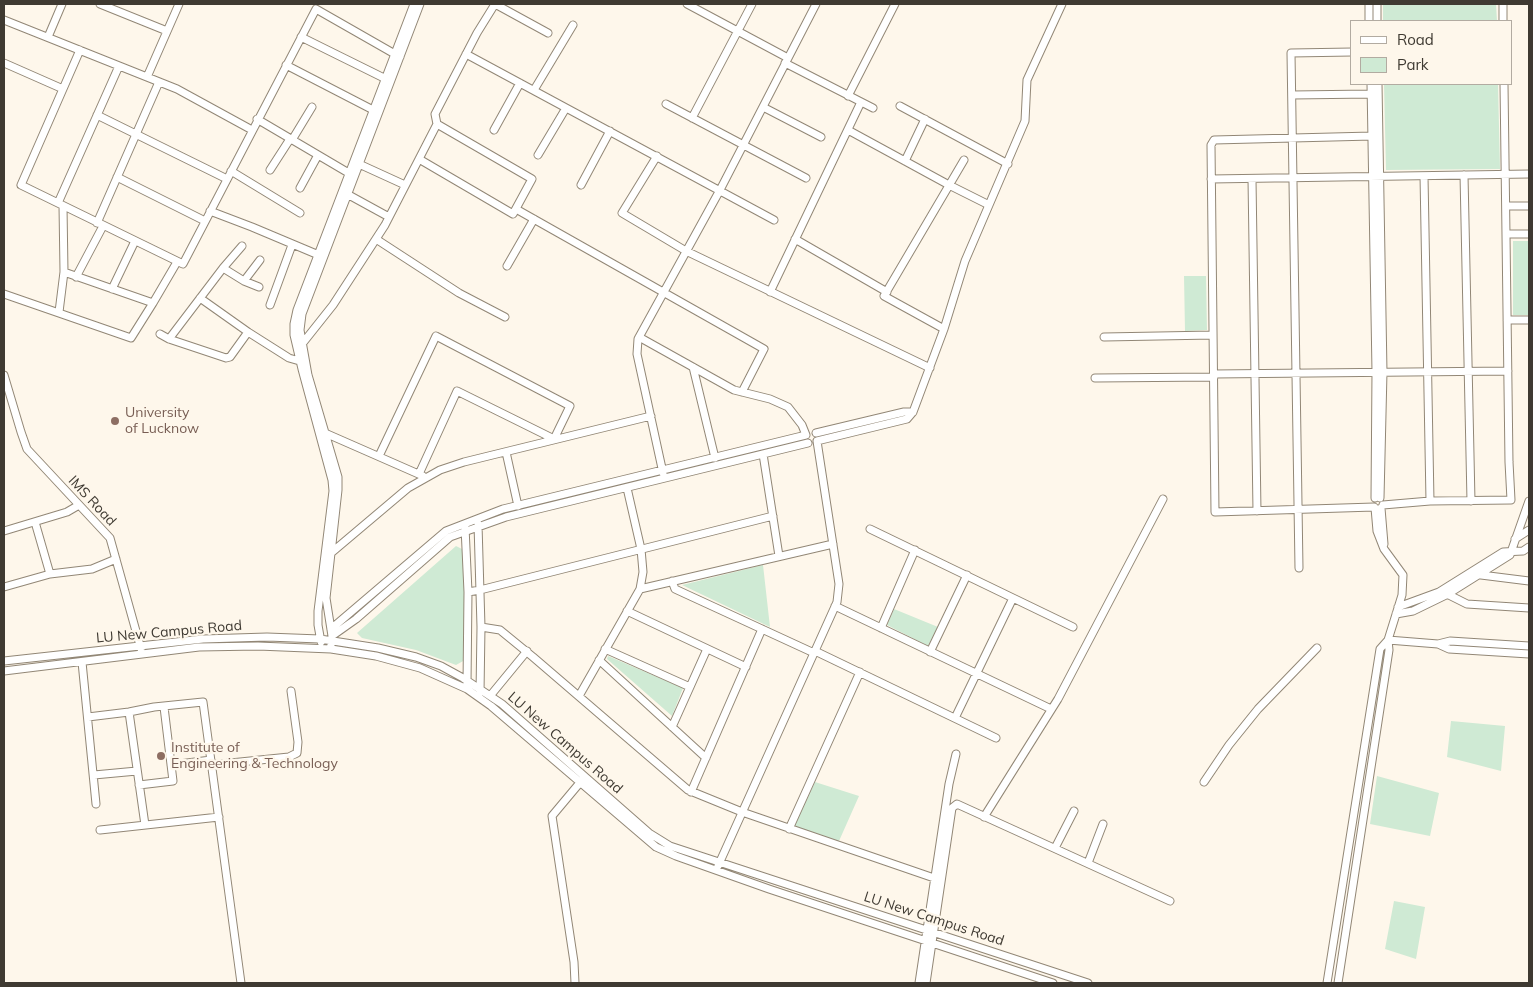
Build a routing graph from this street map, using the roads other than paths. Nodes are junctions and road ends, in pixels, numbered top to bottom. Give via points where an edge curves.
1 (62, 4) edge
2 (100, 4) edge
3 (179, 4) edge
4 (414, 4) edge
5 (420, 4) edge
6 (495, 4) edge
7 (688, 4) edge
8 (752, 4) edge
9 (816, 4) edge
10 (895, 4) edge
11 (1062, 4) edge
12 (1369, 4) edge
13 (1377, 4) edge
14 (1502, 4) edge
15 (4, 20) edge
16 (1369, 20) edge
17 (1377, 20) edge
18 (1503, 20) edge
19 (573, 25) dead end
20 (167, 31) junction
21 (738, 31) junction
22 (548, 33) dead end
23 (301, 37) junction
24 (48, 38) junction
25 (80, 50) junction
26 (1350, 52) edge
27 (466, 54) junction
28 (397, 56) junction
29 (786, 61) junction
30 (4, 62) edge
31 (286, 65) junction
32 (119, 66) junction
33 (148, 77) junction
34 (388, 80) junction
35 (159, 82) junction
36 (520, 83) junction
37 (1370, 85) edge
38 (1378, 85) edge
39 (1504, 85) edge
40 (63, 89) junction
41 (534, 90) junction
42 (1371, 94) junction
43 (1292, 95) junction
44 (848, 96) junction
45 (861, 102) junction
46 (666, 104) dead end
47 (763, 106) junction
48 (900, 106) dead end
49 (312, 107) dead end
50 (566, 108) junction
51 (873, 108) dead end
52 (376, 112) junction
53 (97, 115) junction
54 (692, 118) junction
55 (258, 119) junction
56 (925, 119) junction
57 (437, 124) junction
58 (252, 130) junction
59 (494, 130) dead end
60 (848, 130) junction
61 (610, 131) junction
62 (136, 133) junction
63 (1372, 136) junction
64 (821, 137) dead end
65 (1293, 138) junction
66 (291, 139) junction
67 (743, 144) junction
68 (318, 155) junction
69 (538, 155) dead end
70 (657, 156) junction
71 (419, 159) junction
72 (964, 160) dead end
73 (905, 161) junction
74 (359, 164) junction
75 (1008, 164) junction
76 (270, 170) dead end
77 (231, 171) junction
78 (1529, 174) edge
79 (351, 175) junction
80 (1505, 175) junction
81 (1424, 176) junction
82 (1464, 176) junction
83 (1376, 177) junction
84 (117, 178) junction
85 (806, 178) dead end
86 (1294, 178) junction
87 (226, 179) junction
88 (1211, 179) junction
89 (1252, 179) junction
90 (405, 185) junction
91 (581, 185) dead end
92 (949, 185) junction
93 (300, 188) dead end
94 (720, 190) junction
95 (347, 194) junction
96 (61, 205) junction
97 (989, 205) junction
98 (1506, 206) junction
99 (1529, 206) edge
100 (516, 209) junction
101 (210, 212) junction
102 (300, 213) dead end
103 (389, 217) junction
104 (534, 219) junction
105 (774, 220) dead end
106 (205, 221) junction
107 (100, 224) junction
108 (1506, 234) junction
109 (1529, 234) edge
110 (376, 239) junction
111 (795, 239) junction
112 (135, 241) junction
113 (292, 245) junction
114 (242, 246) dead end
115 (686, 251) junction
116 (320, 256) junction
117 (260, 260) dead end
118 (177, 262) junction
119 (507, 266) dead end
120 (223, 268) junction
121 (64, 272) junction
122 (76, 277) junction
123 (244, 281) junction
124 (259, 287) dead end
125 (112, 289) junction
126 (664, 292) junction
127 (770, 292) junction
128 (887, 292) junction
129 (4, 294) edge
130 (200, 298) junction
131 (153, 303) junction
132 (270, 305) dead end
133 (59, 312) junction
134 (505, 317) dead end
135 (1507, 320) junction
136 (1529, 320) edge
137 (944, 329) junction
138 (248, 332) junction
139 (160, 334) dead end
140 (1213, 335) junction
141 (1104, 336) dead end
142 (639, 337) junction
143 (169, 339) junction
144 (302, 344) junction
145 (303, 362) junction
146 (693, 367) junction
147 (930, 368) junction
148 (1467, 371) junction
149 (1508, 371) junction
150 (1379, 372) junction
151 (1427, 372) junction
152 (1296, 373) junction
153 (1255, 374) junction
154 (4, 375) edge
155 (1214, 376) junction
156 (1095, 378) dead end
157 (742, 392) junction
158 (314, 406) junction
159 (913, 412) junction
160 (651, 416) junction
161 (325, 433) junction
162 (816, 433) junction
163 (807, 439) junction
164 (554, 440) junction
165 (817, 441) junction
166 (506, 452) junction
167 (764, 454) junction
168 (379, 456) junction
169 (715, 458) junction
170 (662, 470) junction
171 (419, 474) junction
172 (427, 477) junction
173 (664, 478) junction
174 (627, 488) junction
175 (335, 492) junction
176 (1163, 499) dead end
177 (1430, 501) junction
178 (1471, 501) junction
179 (1529, 501) edge
180 (79, 504) junction
181 (1378, 504) junction
182 (518, 506) junction
183 (1298, 510) junction
184 (1257, 511) junction
185 (773, 516) junction
186 (478, 519) junction
187 (35, 522) junction
188 (465, 528) junction
189 (478, 528) junction
190 (870, 529) dead end
191 (1529, 530) edge
192 (4, 531) edge
193 (1514, 539) junction
194 (833, 544) junction
195 (1529, 547) edge
196 (641, 549) junction
197 (915, 550) junction
198 (1511, 551) junction
199 (331, 553) junction
200 (780, 556) junction
201 (116, 559) junction
202 (1299, 568) dead end
203 (50, 574) junction
204 (1481, 574) junction
205 (967, 575) junction
206 (672, 581) junction
207 (1529, 581) edge
208 (4, 587) edge
209 (640, 589) junction
210 (480, 590) junction
211 (468, 592) junction
212 (1439, 592) junction
213 (1448, 594) junction
214 (1013, 598) junction
215 (835, 606) junction
216 (1529, 608) edge
217 (1397, 610) junction
218 (318, 611) junction
219 (328, 611) junction
220 (627, 611) junction
221 (481, 626) junction
222 (1073, 627) dead end
223 (881, 628) junction
224 (762, 629) junction
225 (320, 639) junction
226 (331, 639) junction
227 (1388, 640) junction
228 (1438, 644) junction
229 (141, 646) junction
230 (1529, 646) edge
231 (322, 648) junction
232 (1317, 648) dead end
233 (605, 649) junction
234 (707, 649) junction
235 (527, 651) junction
236 (815, 652) junction
237 (930, 652) junction
238 (143, 654) junction
239 (1529, 654) edge
240 (599, 660) junction
241 (4, 661) edge
242 (82, 662) junction
243 (746, 667) junction
244 (4, 671) edge
245 (860, 672) junction
246 (976, 674) junction
247 (467, 685) junction
248 (690, 687) junction
249 (480, 690) junction
250 (291, 691) dead end
251 (490, 696) junction
252 (578, 696) junction
253 (480, 698) junction
254 (164, 707) junction
255 (1052, 709) junction
256 (130, 712) junction
257 (88, 717) junction
258 (955, 718) junction
259 (672, 727) junction
260 (996, 738) dead end
261 (956, 754) dead end
262 (706, 758) junction
263 (211, 763) junction
264 (172, 766) junction
265 (137, 771) junction
266 (94, 775) junction
267 (582, 779) junction
268 (1204, 782) dead end
269 (139, 786) junction
270 (691, 792) junction
271 (96, 804) dead end
272 (1074, 811) dead end
273 (742, 812) junction
274 (218, 817) junction
275 (984, 817) junction
276 (1103, 824) dead end
277 (144, 826) junction
278 (789, 829) junction
279 (100, 830) dead end
280 (1350, 845) junction
281 (1055, 848) junction
282 (1359, 848) junction
283 (720, 863) junction
284 (1088, 863) junction
285 (716, 870) junction
286 (934, 878) junction
287 (1170, 901) dead end
288 (930, 931) junction
289 (925, 941) junction
290 (932, 943) junction
291 (241, 983) edge
292 (575, 983) edge
293 (919, 983) edge
294 (926, 983) edge
295 (1053, 983) edge
296 (1088, 983) edge
297 (1327, 983) edge
298 (1338, 983) edge

1 - 24 street
2 - 20 street
3 - 20 street
4 - 28 street
5 - 28 street
6 - 22 street
6 - 27 street
7 - 21 street
8 - 21 street
9 - 29 street
10 - 44 street
11 - 75 street via 1027,80 1025,121
12 - 16 street
13 - 17 street
14 - 18 street
15 - 24 street
19 - 41 street
20 - 33 street
21 - 29 street
21 - 54 street
23 - 28 street via 316,9
23 - 31 street
23 - 34 street
24 - 25 street
25 - 32 street
25 - 40 street
26 - 43 street via 1291,53
27 - 36 street
27 - 57 street via 435,114
28 - 34 street
29 - 44 street
29 - 47 street
30 - 40 street
31 - 52 street
31 - 55 street
32 - 33 street
32 - 53 street
33 - 35 street
34 - 52 street
35 - 58 street
35 - 62 street
36 - 41 street
36 - 59 street
37 - 42 street
38 - 83 street
39 - 80 street
40 - 96 street via 20,185
41 - 50 street
42 - 43 street
42 - 63 street
43 - 65 street
44 - 45 street
45 - 51 street
45 - 60 street
46 - 54 street
47 - 64 street
47 - 67 street
48 - 56 street
49 - 66 street
50 - 61 street
50 - 69 street
52 - 74 street
52 - 79 street
53 - 62 street
53 - 96 street
54 - 67 street
55 - 58 street
55 - 66 street
56 - 73 street
56 - 75 street
57 - 71 street
57 - 100 street via 532,179
58 - 77 street
60 - 73 street
60 - 111 street
61 - 70 street
61 - 91 street
62 - 84 street
62 - 87 street
63 - 65 street
63 - 83 street
65 - 86 street
65 - 88 street via 1214,140 1211,145
66 - 68 street
66 - 76 street
67 - 85 street
67 - 94 street
68 - 79 street
68 - 93 street
70 - 94 street
70 - 115 street via 622,213
71 - 90 street
71 - 100 street via 513,214
72 - 92 street
73 - 92 street
74 - 79 street
74 - 90 street
75 - 97 street
77 - 87 street
77 - 102 street
78 - 80 street
79 - 95 street
79 - 116 street
80 - 82 street
80 - 98 street
81 - 82 street
81 - 83 street
81 - 151 street
82 - 148 street
83 - 86 street
83 - 150 street
84 - 106 street
84 - 107 street
86 - 89 street
86 - 152 street
87 - 101 street
88 - 89 street
88 - 140 street
89 - 153 street
90 - 103 street
92 - 97 street
92 - 128 street
94 - 105 street
94 - 115 street
95 - 103 street
95 - 116 street
96 - 107 street
96 - 121 street
97 - 137 street via 965,262
98 - 99 street
98 - 108 street
100 - 104 street
101 - 106 street
101 - 113 street via 252,226
103 - 110 street
104 - 119 street
104 - 126 street
106 - 118 street via 183,264
107 - 112 street
107 - 122 street
108 - 109 street
108 - 135 street
110 - 134 street via 459,294
110 - 144 street via 333,305
111 - 127 street
111 - 128 street
112 - 118 street
112 - 125 street
113 - 116 street
113 - 132 street
114 - 120 street
115 - 126 street
115 - 127 street
116 - 144 street via 302,314
116 - 145 street via 296,310 294,335
117 - 123 street
118 - 131 street
120 - 123 street
120 - 130 street
121 - 122 street
121 - 133 street
122 - 125 street
123 - 124 street
125 - 131 street
126 - 142 street
126 - 157 street via 764,349
127 - 147 street
128 - 137 street via 884,296
129 - 133 street
130 - 138 street
130 - 143 street
131 - 133 street via 131,338
135 - 136 street
135 - 149 street
137 - 147 street
138 - 143 street via 226,358
138 - 145 street via 289,358
139 - 143 street
140 - 141 street
140 - 155 street
142 - 146 street
142 - 160 street via 637,354
144 - 145 street
145 - 158 street
146 - 157 street
146 - 169 street
147 - 159 street
148 - 149 street
148 - 151 street
148 - 178 street
149 - 178 street via 1511,500
150 - 151 street
150 - 152 street
150 - 181 street
151 - 177 street
152 - 153 street
152 - 183 street
153 - 155 street
153 - 184 street
154 - 180 street, IMS Road via 27,449
155 - 156 street
155 - 184 street via 1215,512
157 - 163 street via 788,407 802,425
158 - 161 street
158 - 175 street
159 - 162 street
159 - 165 street via 907,420
160 - 164 street
160 - 170 street
161 - 168 street
161 - 175 street via 338,477
162 - 163 street via 810,432
162 - 165 street
163 - 165 street via 814,444
163 - 167 street
163 - 169 street
164 - 166 street
164 - 168 street via 570,406 436,336
164 - 171 street via 457,391
165 - 194 street
166 - 172 street via 464,462
166 - 182 street
167 - 173 street
167 - 185 street
168 - 171 street
169 - 170 street
170 - 173 street
170 - 182 street
171 - 172 street
172 - 199 street via 408,488
173 - 174 street
174 - 189 street via 506,517
174 - 196 street
175 - 199 street
175 - 218 street
176 - 255 street
177 - 178 street
177 - 181 street
179 - 193 street
180 - 187 street via 67,512
180 - 201 street, IMS Road via 110,538
181 - 183 street
181 - 217 street via 1377,531 1384,549 1404,575
182 - 186 street
183 - 184 street
183 - 202 street
185 - 196 street
185 - 200 street
186 - 188 street
186 - 189 street
187 - 192 street
187 - 203 street
188 - 189 street
188 - 211 street
188 - 226 street via 450,537
189 - 210 street
190 - 197 street
191 - 193 street
193 - 198 street
194 - 200 street
194 - 215 street via 840,584
195 - 198 street via 1523,551
196 - 209 street
196 - 210 street
197 - 205 street
197 - 223 street
198 - 204 street via 1510,555
198 - 212 street via 1504,552
199 - 219 street via 326,598
200 - 206 street
201 - 203 street via 92,569
201 - 229 street, IMS Road
203 - 208 street
204 - 207 street
204 - 213 street
205 - 214 street
205 - 237 street
206 - 209 street
206 - 224 street via 675,589
209 - 220 street
210 - 211 street
210 - 221 street
211 - 247 street
212 - 213 street
212 - 217 street
213 - 216 street via 1467,604
213 - 217 street via 1413,611
214 - 222 street
214 - 246 street
215 - 223 street
215 - 236 street
217 - 227 street
218 - 219 street
218 - 225 street
219 - 226 street
220 - 233 street
220 - 234 street
221 - 235 street via 500,630
221 - 249 street
223 - 237 street
224 - 236 street
224 - 243 street
225 - 226 street, LU New Campus Road
225 - 229 street, LU New Campus Road via 203,639
225 - 231 street
226 - 231 street, LU New Campus Road
226 - 247 street, LU New Campus Road via 441,666
227 - 228 street
227 - 280 street via 1380,650
227 - 282 street
228 - 230 street via 1450,641
228 - 239 street via 1449,649
229 - 238 street, IMS Road
229 - 241 street, LU New Campus Road
231 - 238 street, LU New Campus Road via 199,647
232 - 268 street via 1258,709
233 - 240 street
233 - 248 street
234 - 243 street
234 - 248 street
235 - 251 street
235 - 252 street
236 - 245 street
236 - 273 street
237 - 246 street
238 - 242 street, LU New Campus Road
240 - 252 street
240 - 259 street
242 - 244 street, LU New Campus Road
242 - 257 street
243 - 262 street
245 - 258 street
245 - 278 street
246 - 255 street
246 - 258 street
247 - 249 street, LU New Campus Road
247 - 253 street, LU New Campus Road
248 - 259 street
249 - 251 street, LU New Campus Road
249 - 253 street
250 - 263 street via 297,753 289,757
251 - 267 street, LU New Campus Road
252 - 270 street
253 - 267 street, LU New Campus Road
254 - 256 street
254 - 263 street via 203,702
254 - 264 street
255 - 275 street
256 - 257 street
256 - 265 street
257 - 266 street
258 - 260 street
259 - 262 street
261 - 286 street
262 - 270 street
263 - 264 street
263 - 274 street
264 - 269 street via 174,781
265 - 266 street
265 - 269 street
266 - 271 street
267 - 283 street, LU New Campus Road via 670,846
267 - 285 street, LU New Campus Road via 656,847
267 - 292 street via 552,816
269 - 277 street
270 - 273 street
272 - 281 street
273 - 278 street
273 - 283 street
274 - 277 street
274 - 291 street
275 - 281 street
275 - 288 street via 957,804 952,808
276 - 284 street
277 - 279 street
278 - 286 street
280 - 282 street
280 - 297 street
281 - 284 street
282 - 298 street
283 - 285 street
283 - 288 street, LU New Campus Road
284 - 287 street
285 - 289 street, LU New Campus Road
286 - 288 street
288 - 289 street
288 - 290 street
288 - 296 street, LU New Campus Road
289 - 290 street, LU New Campus Road
289 - 293 street
290 - 294 street
290 - 295 street, LU New Campus Road

